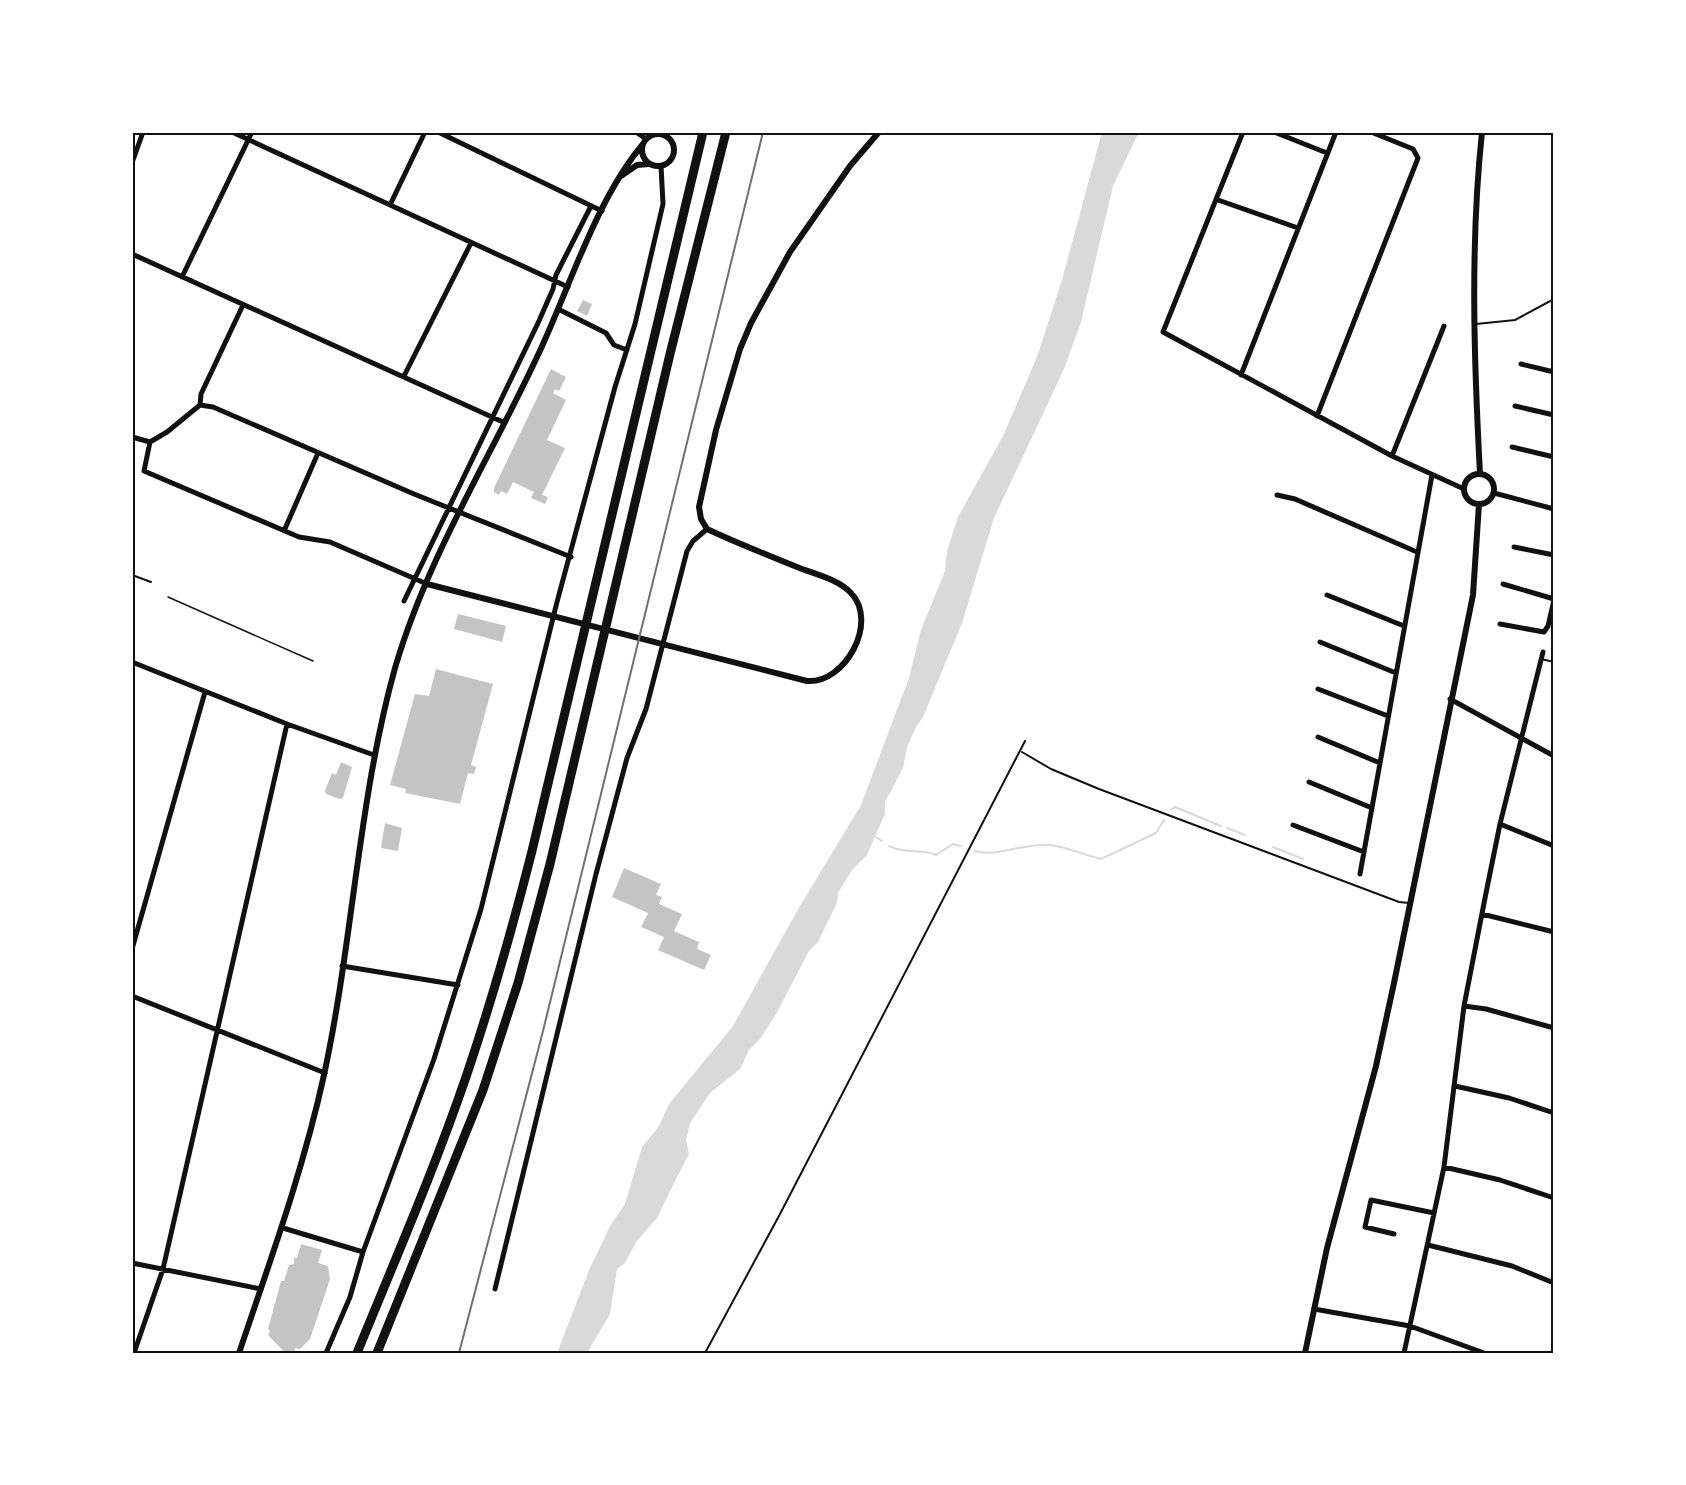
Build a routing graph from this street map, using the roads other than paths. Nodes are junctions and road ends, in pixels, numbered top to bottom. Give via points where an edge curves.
1 (143, 132) edge
2 (232, 132) edge
3 (252, 132) edge
4 (425, 132) edge
5 (438, 132) edge
6 (636, 132) edge
7 (670, 132) edge
8 (703, 132) edge
9 (726, 132) edge
10 (879, 132) edge
11 (1243, 132) edge
12 (1274, 132) edge
13 (1336, 132) edge
14 (1371, 132) edge
15 (1482, 132) edge
16 (649, 138) edge
17 (248, 140) junction
18 (671, 141) junction
19 (1327, 153) junction
20 (132, 163) edge
21 (649, 164) junction
22 (661, 166) junction
23 (620, 176) junction
24 (1218, 200) junction
25 (390, 205) junction
26 (591, 206) junction
27 (602, 212) junction
28 (1298, 228) junction
29 (471, 243) junction
30 (132, 254) edge
31 (182, 277) junction
32 (555, 282) junction
33 (568, 287) junction
34 (1554, 299) edge
35 (243, 306) junction
36 (558, 309) junction
37 (1476, 324) junction
38 (1444, 326) dead end
39 (627, 350) junction
40 (1521, 364) dead end
41 (1554, 372) edge
42 (1241, 375) junction
43 (404, 376) junction
44 (200, 405) junction
45 (1515, 406) dead end
46 (1554, 415) edge
47 (491, 416) junction
48 (1317, 416) junction
49 (503, 422) junction
50 (132, 437) edge
51 (150, 442) junction
52 (1512, 447) dead end
53 (318, 453) junction
54 (1392, 456) junction
55 (1554, 458) edge
56 (1480, 474) junction
57 (1432, 476) junction
58 (1464, 489) junction
59 (1494, 493) junction
60 (1277, 495) dead end
61 (1479, 504) junction
62 (447, 507) junction
63 (1554, 509) edge
64 (459, 512) junction
65 (708, 529) junction
66 (284, 531) junction
67 (1514, 547) dead end
68 (1417, 552) junction
69 (1554, 555) edge
70 (571, 556) junction
71 (132, 575) edge
72 (414, 579) junction
73 (151, 582) dead end
74 (427, 584) junction
75 (1503, 584) dead end
76 (1327, 595) dead end
77 (1554, 599) edge
78 (404, 601) dead end
79 (1500, 624) dead end
80 (1404, 626) junction
81 (1320, 642) dead end
82 (1543, 652) dead end
83 (1541, 659) junction
84 (132, 662) edge
85 (1554, 662) edge
86 (1396, 672) junction
87 (1318, 689) dead end
88 (205, 692) junction
89 (1450, 699) junction
90 (1388, 716) junction
91 (287, 724) junction
92 (1318, 737) dead end
93 (1521, 737) junction
94 (1025, 741) dead end
95 (1022, 752) junction
96 (374, 755) junction
97 (1554, 756) edge
98 (1380, 763) junction
99 (1309, 783) dead end
100 (1372, 808) junction
101 (1500, 824) junction
102 (1293, 825) dead end
103 (1554, 846) edge
104 (1364, 852) junction
105 (1360, 874) dead end
106 (1409, 903) junction
107 (1482, 914) junction
108 (1554, 932) edge
109 (132, 949) edge
110 (342, 966) junction
111 (458, 985) junction
112 (132, 996) edge
113 (1464, 1006) junction
114 (216, 1029) junction
115 (1554, 1029) edge
116 (324, 1073) junction
117 (1455, 1086) junction
118 (1554, 1113) edge
119 (1444, 1167) junction
120 (1554, 1198) edge
121 (1434, 1213) junction
122 (283, 1228) junction
123 (1394, 1233) dead end
124 (1428, 1245) junction
125 (363, 1252) junction
126 (132, 1263) edge
127 (163, 1269) junction
128 (1554, 1283) edge
129 (261, 1289) junction
130 (495, 1289) dead end
131 (1314, 1309) junction
132 (1410, 1326) junction
133 (1473, 1351) edge
134 (134, 1353) edge
135 (239, 1353) edge
136 (326, 1353) edge
137 (357, 1353) edge
138 (377, 1353) edge
139 (705, 1353) edge
140 (1305, 1353) edge
141 (1404, 1353) edge
142 (1484, 1353) edge

1 - 20 street
2 - 17 street
3 - 17 street
4 - 25 street
5 - 26 street
6 - 16 street
7 - 18 street
8 - 137 highway via 502,966 430,1175
9 - 138 highway via 518,983 475,1110
10 - 65 street via 850,166 790,252 751,323 719,418 700,492 701,519
11 - 24 street
12 - 19 street
13 - 19 street
14 - 48 street via 1413,149 1418,158
15 - 37 street via 1476,221
16 - 18 street via 663,135
16 - 21 street via 642,153
16 - 23 street
17 - 25 street
17 - 31 street
18 - 22 street via 673,156
19 - 28 street
21 - 22 street
21 - 23 street via 637,165
22 - 39 street via 664,190 660,222
23 - 27 street
24 - 28 street
24 - 42 street via 1163,332
25 - 29 street
26 - 27 street
26 - 32 street
27 - 33 street
28 - 42 street
29 - 32 street
29 - 43 street
30 - 31 street
31 - 35 street
32 - 33 street
32 - 47 street
33 - 36 street
34 - 37 lane via 1515,320
35 - 43 street
35 - 44 street via 201,394
36 - 39 street via 606,333 614,345
36 - 49 street
37 - 56 street
38 - 54 street
39 - 70 street
40 - 41 street
42 - 48 street
43 - 47 street
44 - 51 street
44 - 53 street via 213,407
45 - 46 street
47 - 49 street
47 - 62 street
48 - 54 street
49 - 64 street
50 - 51 street
51 - 66 street via 144,471
52 - 55 street
53 - 62 street
53 - 66 street
54 - 57 street
56 - 58 street via 1468,479
56 - 59 street via 1491,480
57 - 58 street
57 - 68 street
58 - 61 street via 1469,501
59 - 61 street via 1487,502
59 - 63 street
60 - 68 street via 1295,499
61 - 89 street via 1473,595
62 - 64 street
62 - 72 street
64 - 70 street
64 - 74 street
65 - 74 street via 843,586 855,597 861,612 859,632 848,658 836,673 822,681 807,681
65 - 130 street via 687,551 646,709 627,758 557,1027
66 - 72 street via 330,542
67 - 69 street
68 - 80 street
70 - 111 street
71 - 73 lane
72 - 74 street
72 - 78 street
74 - 96 street via 400,652
75 - 77 street
76 - 80 street
77 - 79 street via 1548,626 1542,633
80 - 86 street
81 - 86 street
82 - 83 street
83 - 85 lane
83 - 93 street
84 - 88 street
86 - 90 street
87 - 90 street
88 - 91 street
88 - 109 street
89 - 93 street
89 - 106 street
90 - 98 street
91 - 96 street
91 - 114 street
92 - 98 street
93 - 97 street
93 - 101 street
94 - 95 lane
95 - 106 lane via 1099,789
95 - 139 lane via 1009,769
96 - 110 street
98 - 100 street
99 - 100 street
100 - 104 street
101 - 103 street
101 - 107 street
102 - 104 street
104 - 105 street
106 - 131 street via 1376,1066
107 - 108 street
107 - 113 street
110 - 111 street
110 - 116 street
111 - 125 street
112 - 114 street
113 - 115 street
113 - 117 street
114 - 116 street
114 - 127 street
116 - 122 street
117 - 118 street
117 - 119 street
119 - 120 street
119 - 121 street
121 - 123 street via 1371,1200 1365,1227
121 - 124 street
122 - 125 street
122 - 129 street
124 - 128 street via 1512,1266
124 - 132 street
125 - 136 street via 350,1297
126 - 127 street
127 - 129 street
127 - 134 street
129 - 135 street
131 - 132 street
131 - 140 street
132 - 133 street
132 - 141 street
133 - 142 street

